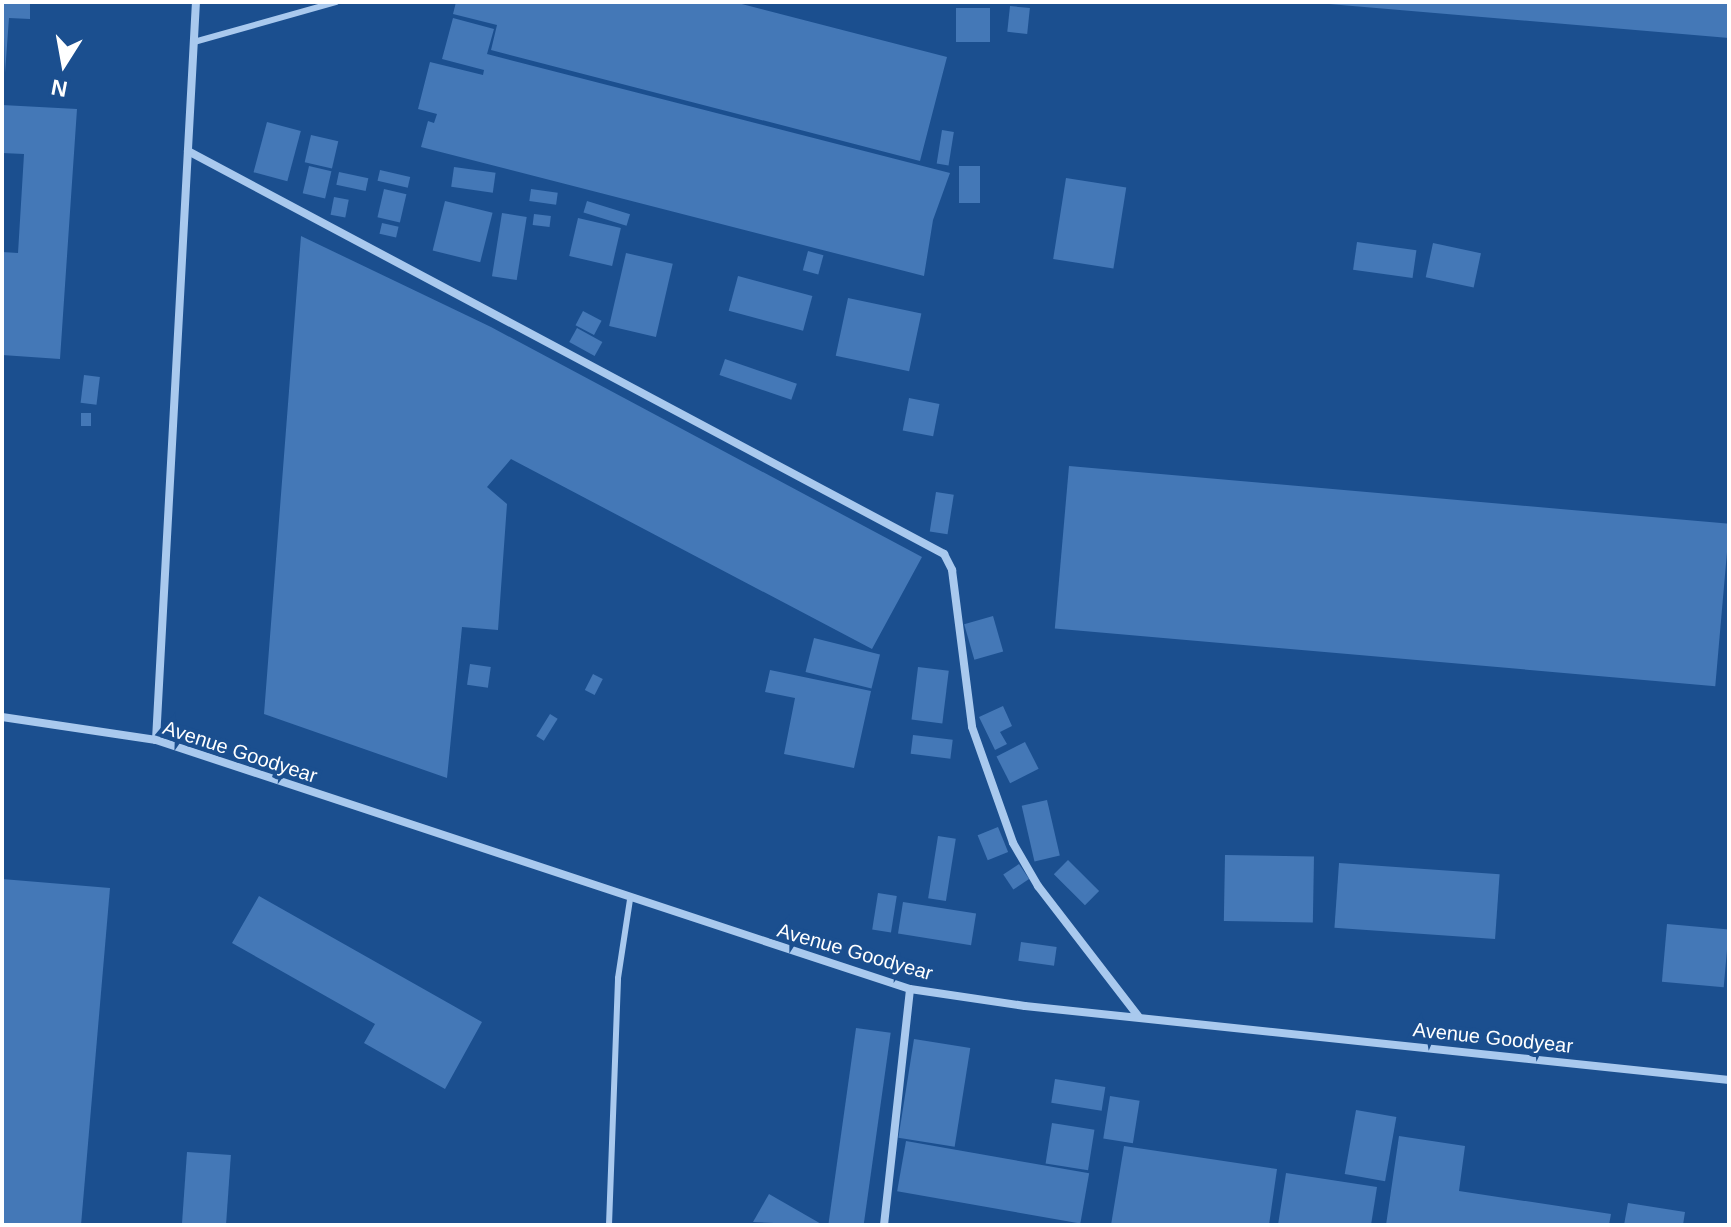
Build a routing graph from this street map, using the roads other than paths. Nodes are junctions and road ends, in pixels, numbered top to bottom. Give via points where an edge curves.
1 (196, 2) edge
2 (336, 2) edge
3 (194, 42) junction
4 (188, 151) junction
5 (2, 717) edge
6 (156, 740) junction
7 (630, 900) junction
8 (910, 989) junction
9 (1138, 1016) junction
10 (1729, 1080) edge
11 (609, 1225) edge
12 (884, 1225) edge

1 - 3 street
2 - 3 lane
3 - 4 street
4 - 6 street
4 - 9 street via 944,554 952,570 972,727 1013,843 1038,886
5 - 6 street, Avenue Goodyear
6 - 7 street, Avenue Goodyear
7 - 8 street, Avenue Goodyear
7 - 11 lane via 618,978
8 - 9 street, Avenue Goodyear
8 - 12 street
9 - 10 street, Avenue Goodyear

